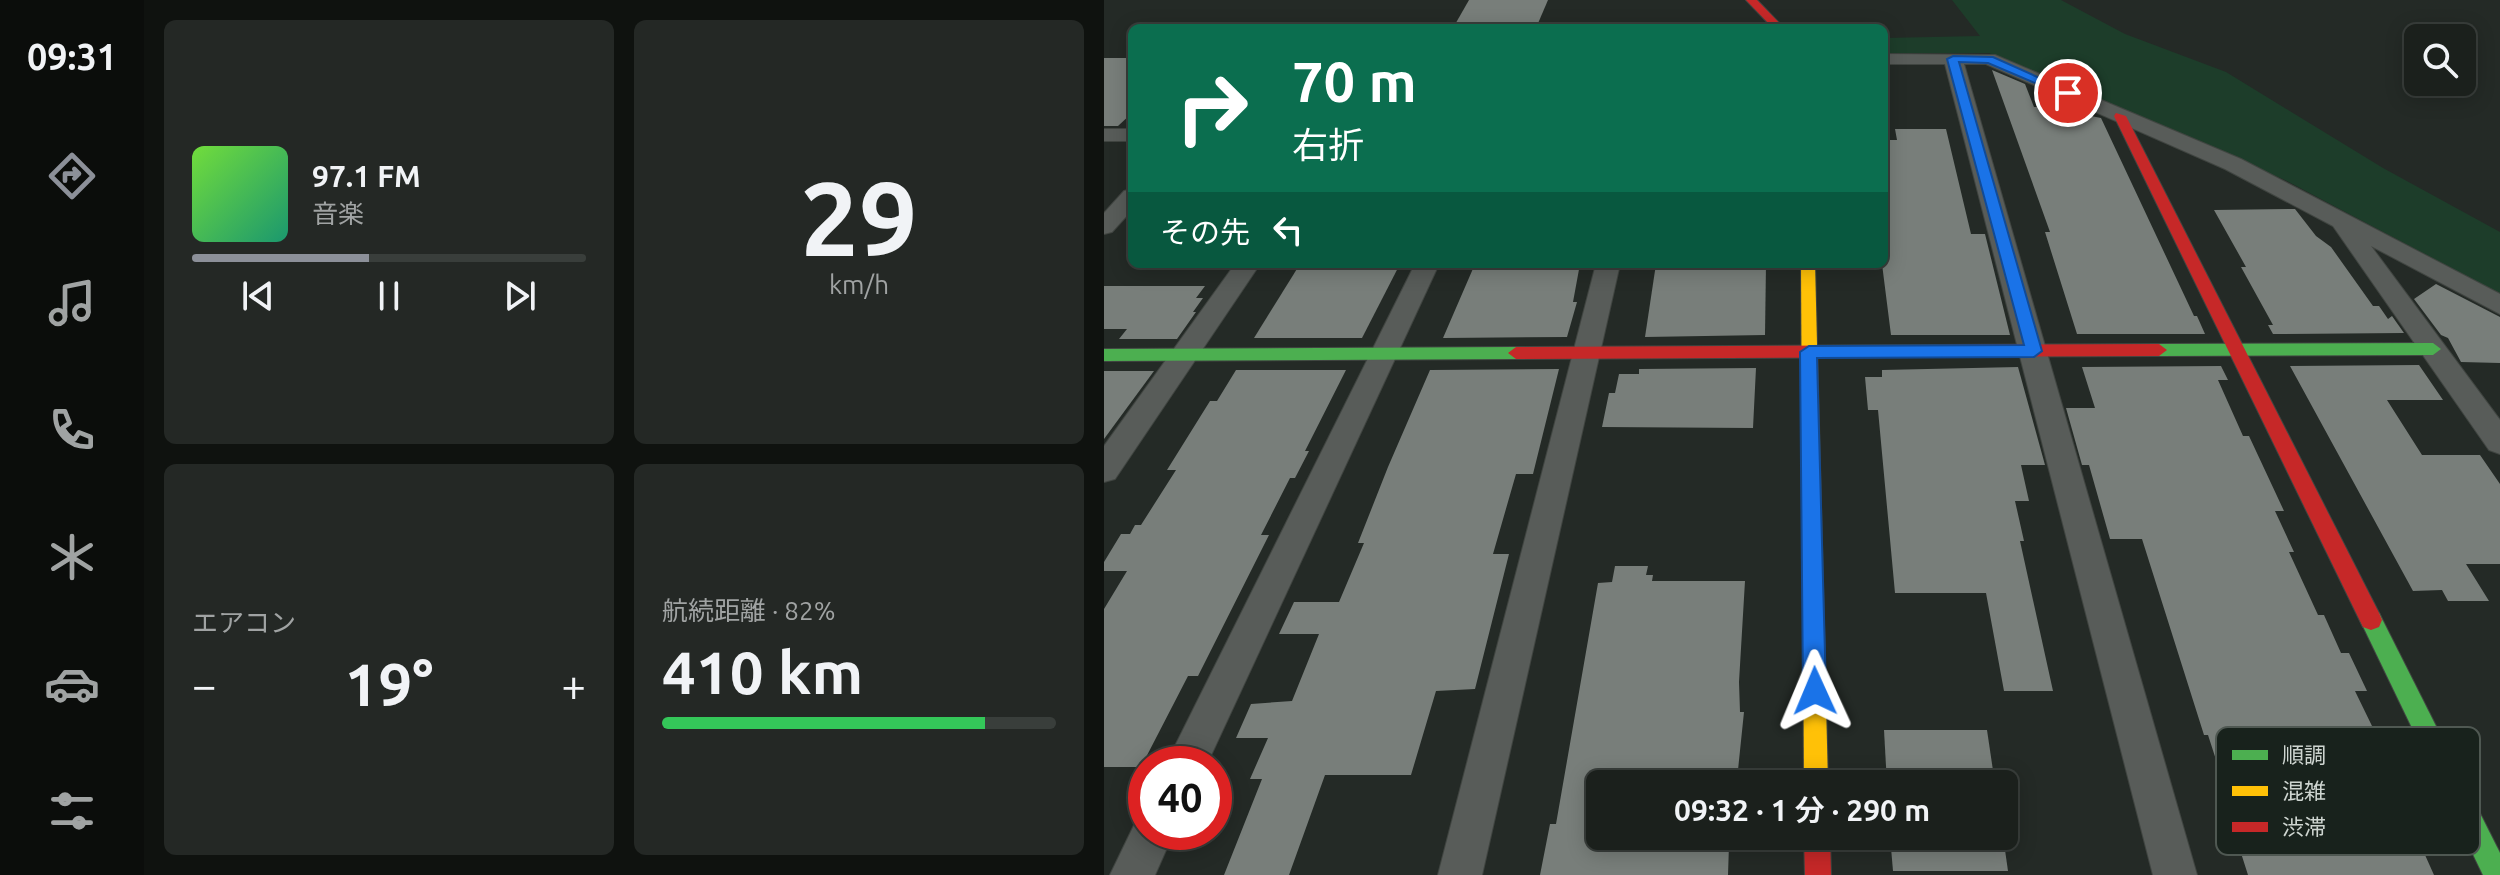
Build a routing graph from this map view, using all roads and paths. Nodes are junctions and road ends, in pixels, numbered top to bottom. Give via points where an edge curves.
1 (1751, 0) edge
2 (1775, 24) edge
3 (1888, 59) edge
4 (1953, 59) junction
5 (2120, 116) junction
6 (1104, 135) edge
7 (1128, 135) edge
8 (1128, 200) edge
9 (2340, 221) junction
10 (1104, 227) edge
11 (1245, 268) edge
12 (1425, 268) edge
13 (1607, 268) edge
14 (1808, 268) edge
15 (2500, 305) edge
16 (2433, 349) junction
17 (2236, 350) junction
18 (2034, 351) junction
19 (1809, 352) junction
20 (1587, 353) junction
21 (1184, 354) junction
22 (1384, 354) junction
23 (1104, 355) edge
24 (2500, 442) edge
25 (1104, 470) edge
26 (2423, 727) edge
27 (1195, 746) edge
28 (1816, 770) edge
29 (2480, 841) edge
30 (1144, 850) edge
31 (1817, 850) edge
32 (1132, 875) edge
33 (1460, 875) edge
34 (1818, 875) edge
35 (2175, 875) edge
36 (2497, 875) edge

1 - 2 street
3 - 4 street
4 - 5 street via 1989,59
4 - 18 street
5 - 9 street via 2233,164
5 - 17 street
6 - 7 street
8 - 10 street
9 - 15 street
9 - 16 street
11 - 21 street
12 - 22 street
13 - 20 street
14 - 19 street
16 - 17 street
16 - 24 street
17 - 18 street
17 - 26 street
18 - 19 street
18 - 35 street
19 - 20 street
19 - 28 street
20 - 22 street
20 - 33 street
21 - 22 street
21 - 23 street
21 - 25 street
22 - 27 street
29 - 36 street
30 - 32 street
31 - 34 street

